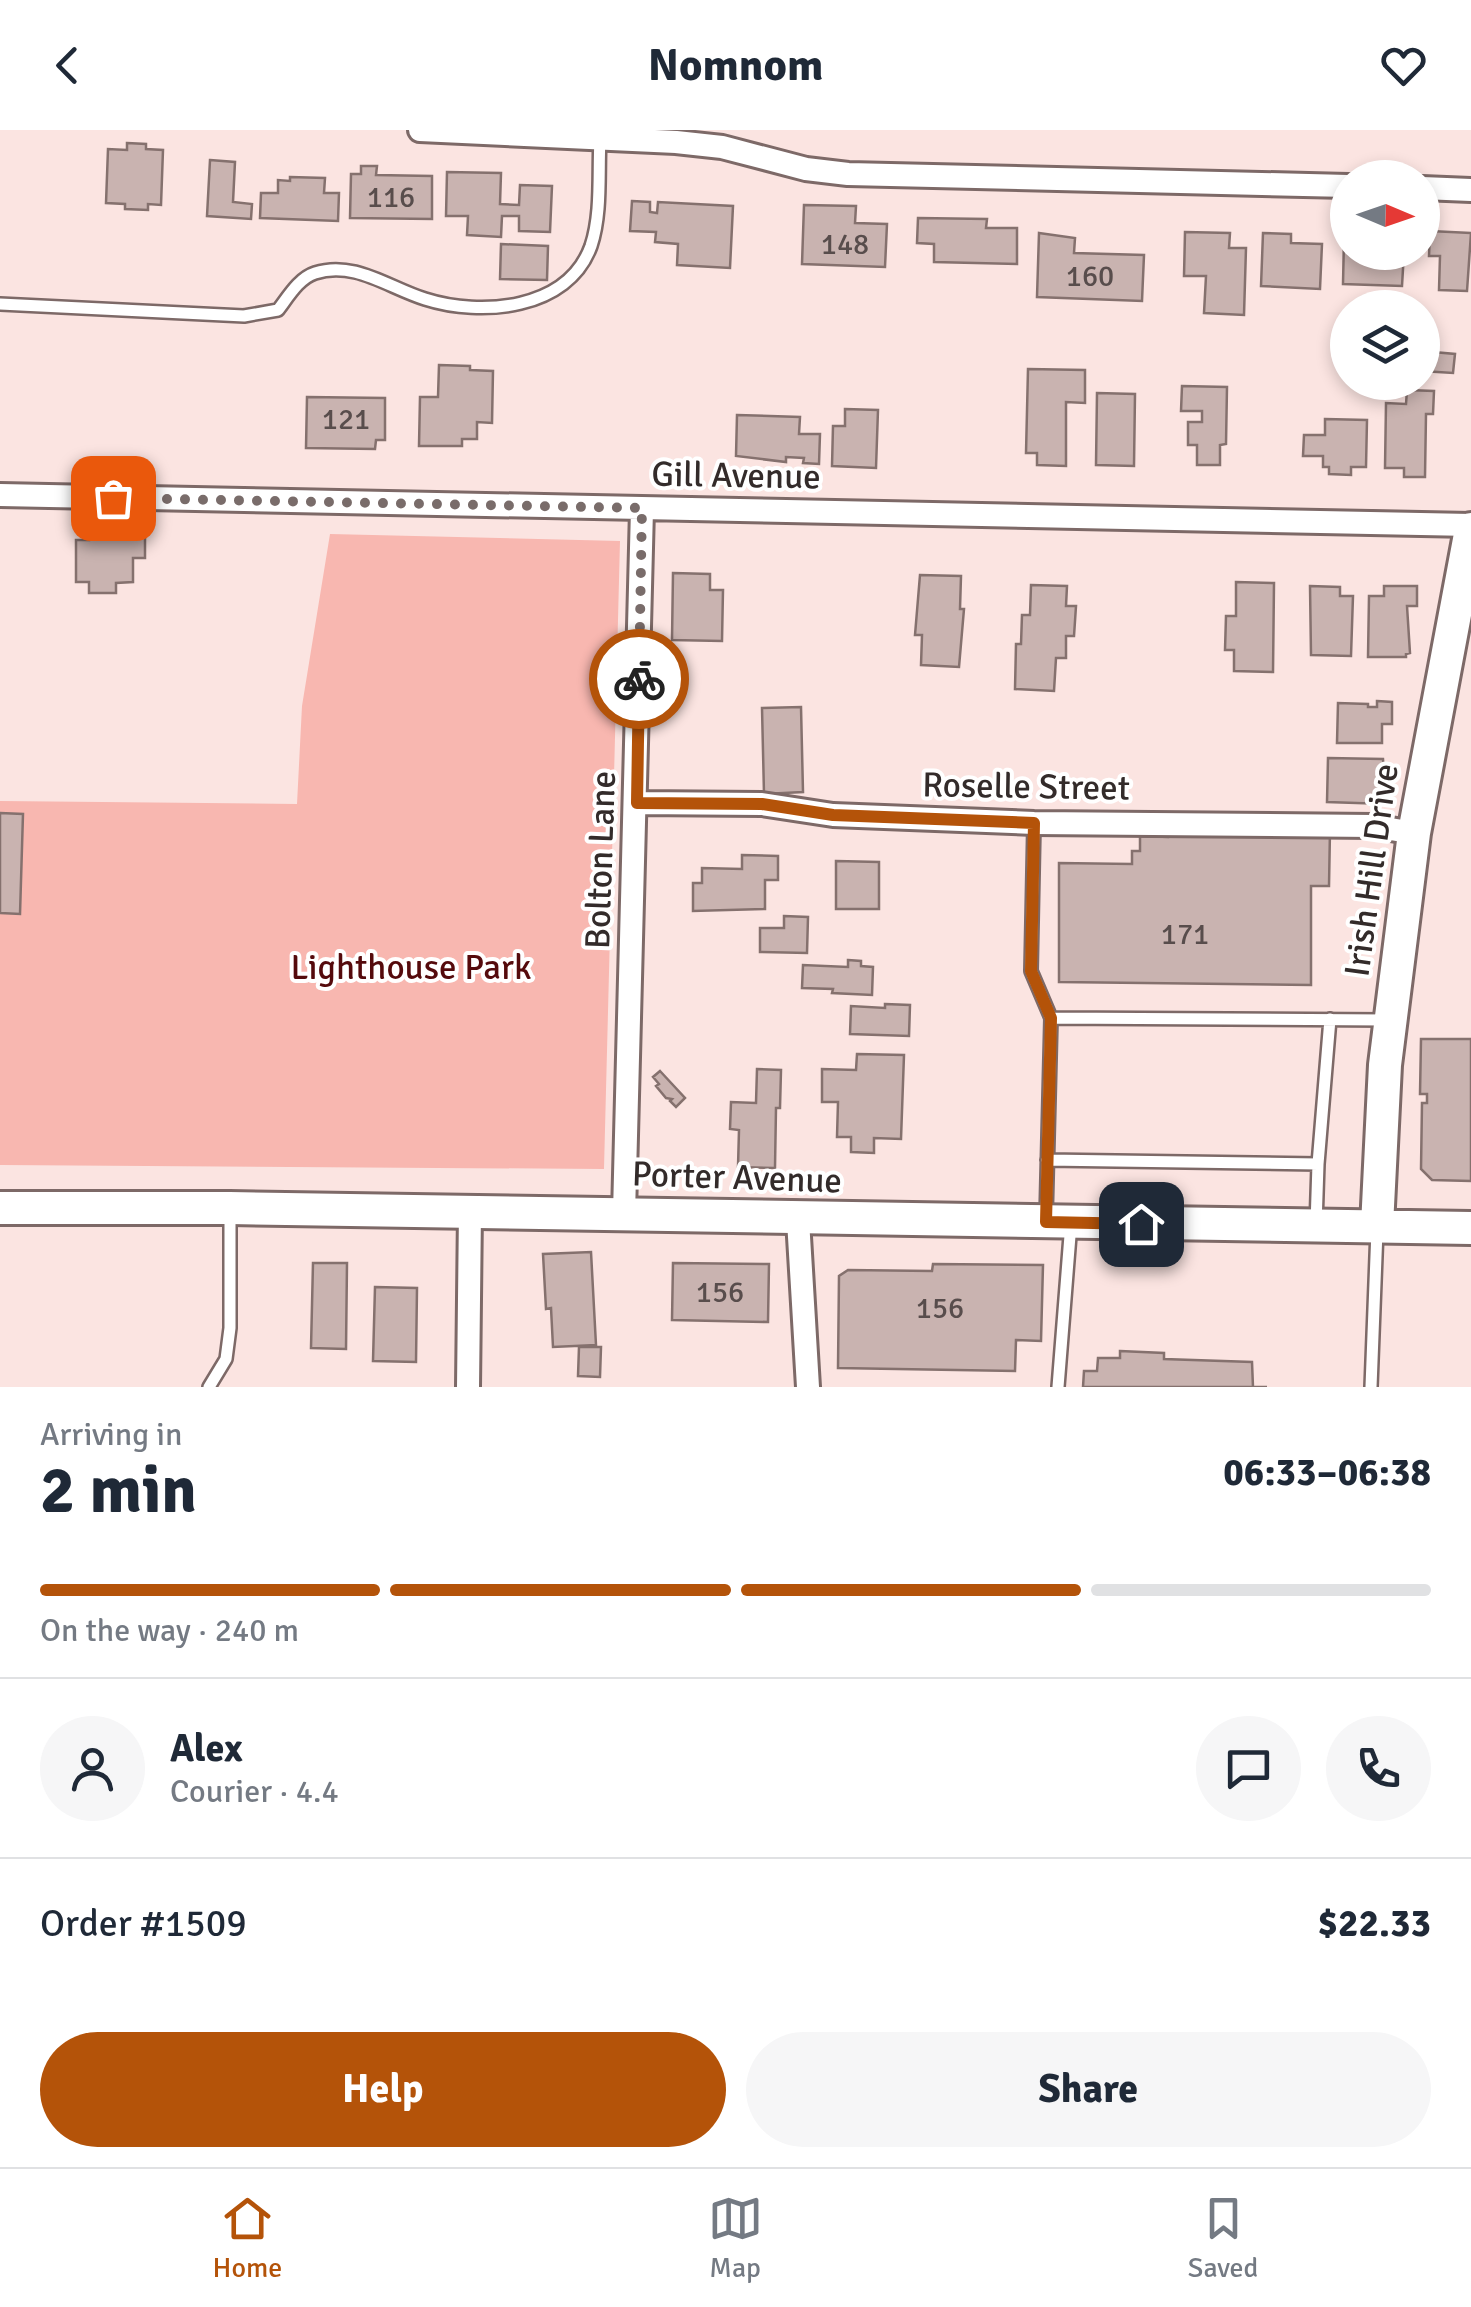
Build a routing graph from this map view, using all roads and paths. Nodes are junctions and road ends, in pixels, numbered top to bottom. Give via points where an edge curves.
1 (420, 130) edge
2 (600, 139) junction
3 (1330, 186) edge
4 (1440, 189) edge
5 (1471, 190) edge
6 (0, 304) edge
7 (0, 495) edge
8 (642, 508) junction
9 (1471, 527) edge
10 (637, 803) junction
11 (1034, 823) junction
12 (1414, 833) junction
13 (1051, 1018) junction
14 (1330, 1020) junction
15 (1391, 1020) junction
16 (1047, 1160) junction
17 (1318, 1164) junction
18 (0, 1208) edge
19 (230, 1208) junction
20 (470, 1211) junction
21 (624, 1214) junction
22 (798, 1220) junction
23 (1058, 1223) junction
24 (1316, 1226) junction
25 (1377, 1226) junction
26 (1471, 1228) edge
27 (209, 1387) edge
28 (468, 1387) edge
29 (808, 1387) edge
30 (1058, 1387) edge
31 (1370, 1387) edge

1 - 2 street
2 - 3 street via 722,147 848,174
2 - 6 lane via 591,246 563,286 538,300 454,305 348,270 313,273 278,310 244,316
4 - 5 street
7 - 8 street, Gill Avenue
8 - 9 street, Gill Avenue
8 - 10 street, Bolton Lane
9 - 12 main road, Irish Hill Drive
10 - 11 street, Roselle Street via 762,804 833,815
10 - 21 street, Bolton Lane
11 - 12 street, Roselle Street via 1373,826
11 - 13 lane via 1031,971
12 - 15 main road, Irish Hill Drive
13 - 14 lane
13 - 16 lane
14 - 15 lane
14 - 17 lane
15 - 25 main road, Irish Hill Drive
16 - 17 lane
16 - 23 lane
17 - 24 lane
18 - 19 main road, Porter Avenue
19 - 20 main road, Porter Avenue
19 - 27 lane via 230,1328 226,1360
20 - 21 main road, Porter Avenue
20 - 28 street
21 - 22 main road, Porter Avenue
22 - 23 main road, Porter Avenue
22 - 29 street
23 - 24 main road, Porter Avenue
23 - 30 lane
24 - 25 main road, Porter Avenue
25 - 26 main road, Porter Avenue
25 - 31 lane

